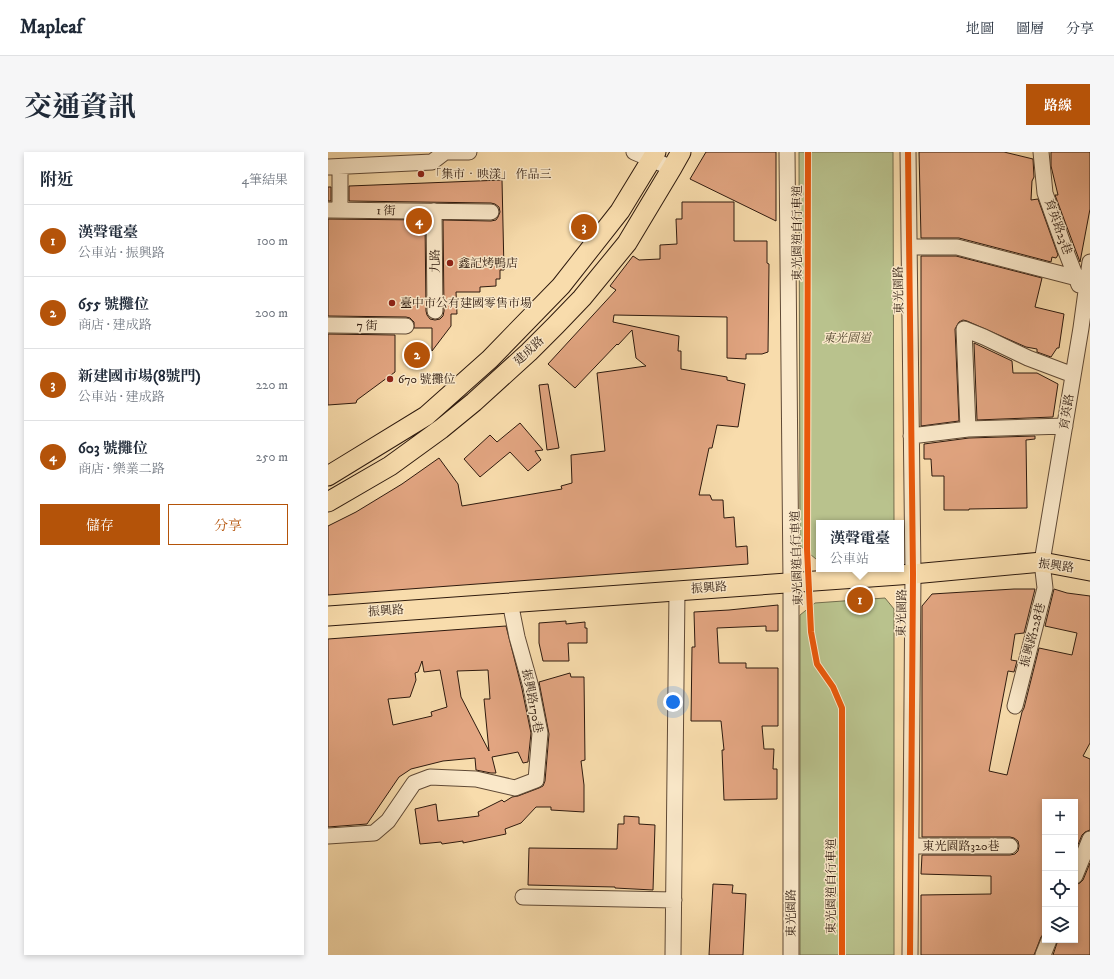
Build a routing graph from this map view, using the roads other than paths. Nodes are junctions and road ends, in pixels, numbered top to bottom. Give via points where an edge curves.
1 (445, 152) edge
2 (469, 152) edge
3 (634, 152) edge
4 (787, 152) edge
5 (908, 152) edge
6 (1041, 152) edge
7 (654, 155) edge
8 (677, 160) edge
9 (334, 167) edge
10 (334, 210) edge
11 (434, 211) junction
12 (491, 212) dead end
13 (910, 247) junction
14 (1090, 262) edge
15 (1077, 278) junction
16 (1088, 304) edge
17 (435, 311) dead end
18 (328, 325) edge
19 (406, 326) dead end
20 (1073, 375) junction
21 (1065, 426) junction
22 (968, 429) junction
23 (912, 436) junction
24 (328, 476) edge
25 (328, 502) edge
26 (1042, 562) junction
27 (1090, 571) edge
28 (914, 574) junction
29 (791, 582) junction
30 (677, 591) junction
31 (510, 602) junction
32 (328, 616) edge
33 (1015, 706) dead end
34 (328, 836) edge
35 (1090, 839) edge
36 (911, 846) junction
37 (1010, 846) dead end
38 (1077, 871) edge
39 (523, 898) dead end
40 (674, 900) junction
41 (1048, 943) edge
42 (673, 955) edge
43 (791, 955) edge
44 (910, 955) edge
45 (1042, 955) edge

1 - 2 street
1 - 9 street via 432,162
3 - 7 street
4 - 29 street, 東光園路
5 - 13 street, 東光園路
6 - 15 street, 育英路23巷 via 1046,194
7 - 8 street
7 - 24 main road, 建成路 via 620,211 561,286 490,359 426,416
8 - 25 main road, 建成路 via 627,243 582,298 529,352 441,429 390,466
9 - 10 street
10 - 11 street, 1 街
11 - 12 street, 1 街
11 - 17 street, 九路
13 - 15 street via 957,247
13 - 23 street, 東光園路
14 - 16 street, 育英路
15 - 16 street, 育英路23巷
16 - 20 street, 育英路
18 - 19 street, 7 街
20 - 21 street, 育英路
20 - 22 street via 964,329
21 - 22 street
21 - 26 street, 育英路
22 - 23 street
23 - 28 street, 東光園路
26 - 27 main road, 振興路
26 - 28 main road, 振興路
26 - 33 street, 振興路228巷 via 1046,588
28 - 29 main road, 振興路
28 - 36 street, 東光園路
29 - 30 main road, 振興路
29 - 43 street, 東光園路
30 - 31 main road, 振興路
30 - 40 street
31 - 32 main road, 振興路
31 - 34 street, 振興路170巷 via 540,734 536,780 515,788 476,779 430,777 414,783 388,821 374,833
35 - 38 street
36 - 37 street, 東光園路320巷
36 - 44 street, 東光園路
39 - 40 street
40 - 42 street
41 - 45 street

